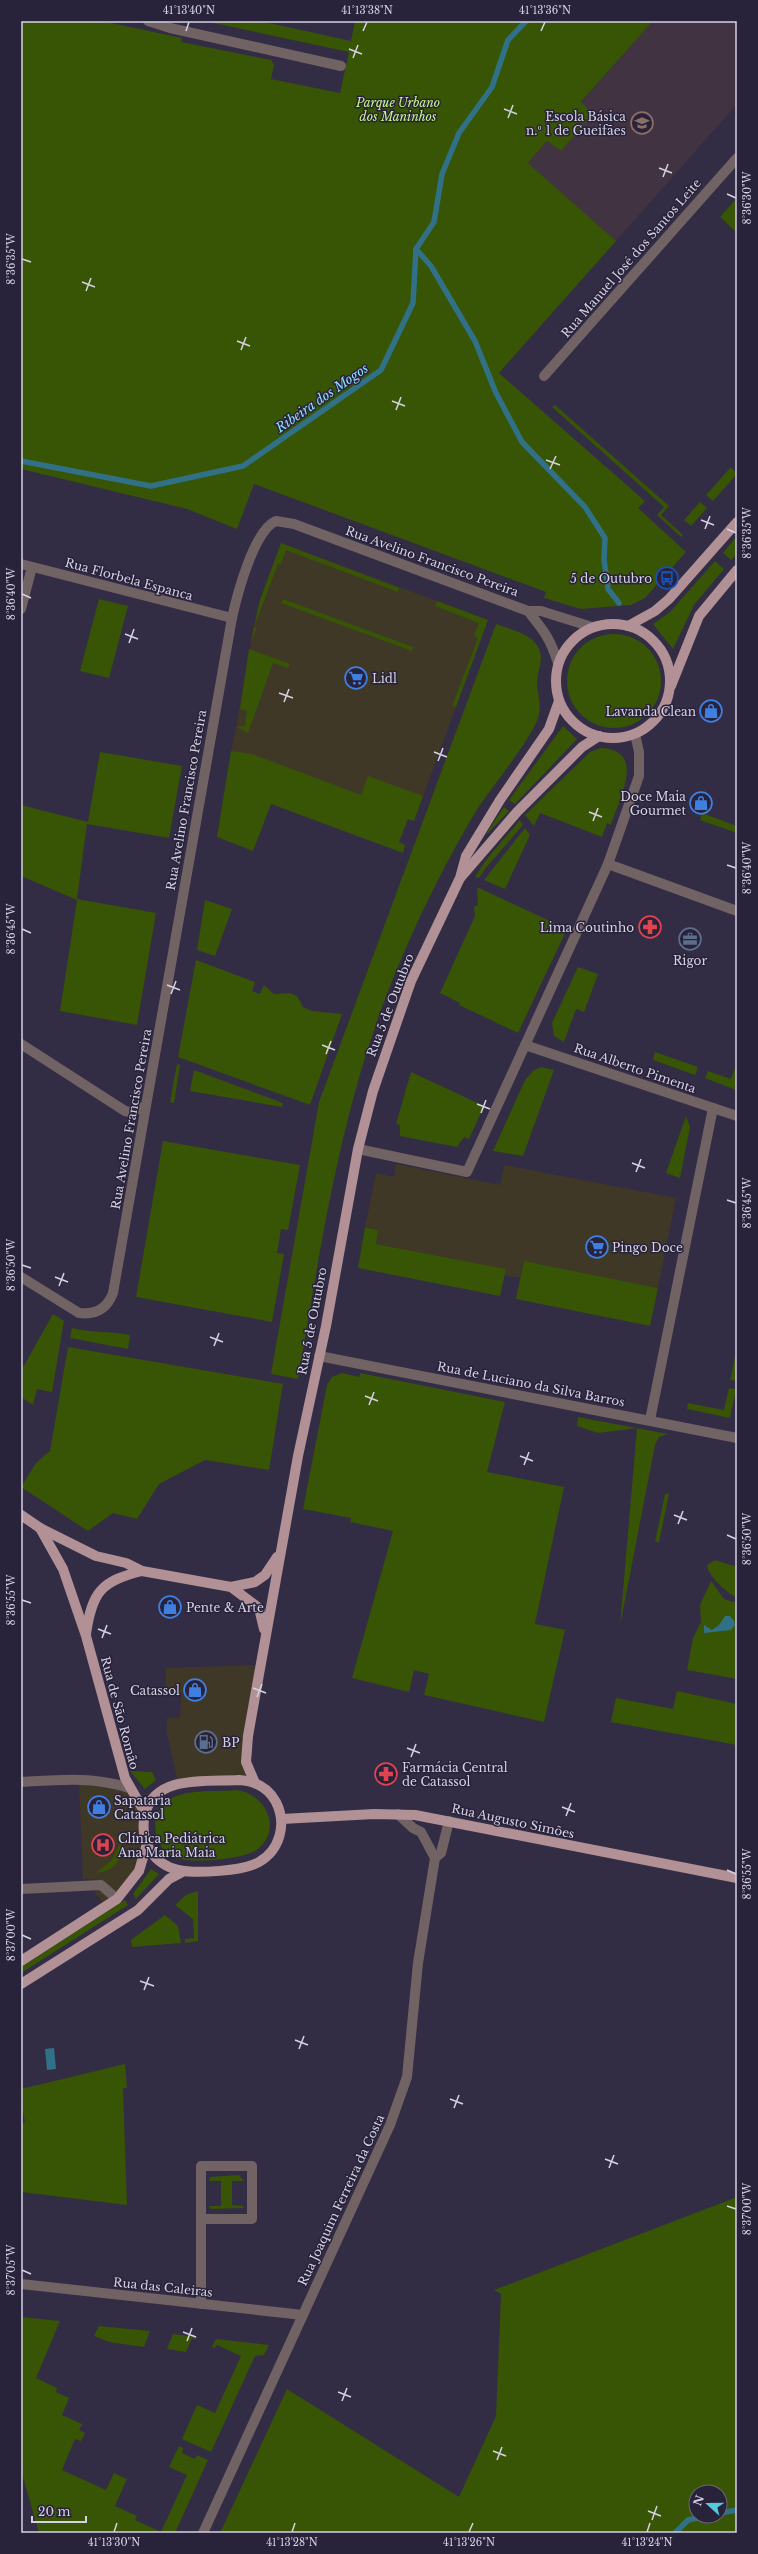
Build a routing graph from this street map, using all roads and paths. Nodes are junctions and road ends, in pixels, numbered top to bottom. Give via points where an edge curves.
1 (148, 21) edge
2 (161, 22) edge
3 (341, 66) dead end
4 (737, 158) edge
5 (544, 376) dead end
6 (737, 522) edge
7 (21, 564) edge
8 (32, 567) junction
9 (737, 570) edge
10 (21, 609) edge
11 (528, 611) junction
12 (232, 618) junction
13 (628, 626) junction
14 (592, 627) junction
15 (558, 663) junction
16 (668, 695) junction
17 (559, 701) junction
18 (635, 734) junction
19 (599, 736) junction
20 (608, 864) junction
21 (460, 878) junction
22 (737, 912) edge
23 (21, 1044) edge
24 (525, 1045) junction
25 (146, 1106) junction
26 (713, 1108) junction
27 (737, 1116) edge
28 (358, 1149) junction
29 (21, 1277) edge
30 (319, 1356) junction
31 (650, 1420) junction
32 (737, 1438) edge
33 (21, 1515) edge
34 (40, 1528) junction
35 (279, 1554) junction
36 (142, 1571) junction
37 (231, 1587) junction
38 (86, 1636) junction
39 (264, 1643) junction
40 (21, 1782) edge
41 (255, 1783) junction
42 (129, 1788) junction
43 (145, 1812) junction
44 (398, 1814) junction
45 (282, 1819) junction
46 (449, 1821) junction
47 (147, 1844) junction
48 (435, 1858) junction
49 (184, 1871) junction
50 (737, 1878) edge
51 (21, 1889) edge
52 (117, 1899) junction
53 (21, 1961) edge
54 (21, 1984) edge
55 (201, 2219) junction
56 (21, 2284) edge
57 (201, 2304) junction
58 (303, 2315) junction
59 (203, 2533) edge

1 - 2 street
2 - 3 street via 170,28
4 - 5 street, Rua Manuel José dos Santos Leite
6 - 13 main road via 666,602
7 - 8 street, Rua Florbela Espanca
8 - 10 street
8 - 12 street, Rua Florbela Espanca
9 - 16 main road, Rua 5 de Outubro via 699,616
11 - 12 street, Rua Avelino Francisco Pereira via 294,524 276,521 269,525 256,544
11 - 14 street, Rua Avelino Francisco Pereira via 541,611
11 - 15 street, Rua Avelino Francisco Pereira via 551,640
12 - 25 street, Rua Avelino Francisco Pereira
13 - 14 main road, Rua 5 de Outubro via 610,624
13 - 16 main road, Rua 5 de Outubro via 648,636 662,652 670,677
14 - 15 main road, Rua 5 de Outubro via 571,641
15 - 17 main road, Rua 5 de Outubro via 556,682
16 - 18 main road, Rua 5 de Outubro via 664,707 652,723
17 - 19 main road, Rua 5 de Outubro via 574,723
17 - 21 main road, Rua 5 de Outubro via 549,729 500,800 466,856
18 - 19 main road, Rua 5 de Outubro via 617,738
18 - 20 street via 639,752 639,776
19 - 21 main road, Rua 5 de Outubro via 582,747 517,812
20 - 22 street
20 - 24 street
21 - 28 main road, Rua 5 de Outubro via 426,946 397,1017 373,1091
23 - 25 street via 125,1111 130,1112
24 - 26 street, Rua Alberto Pimenta
24 - 28 street via 467,1172
25 - 29 street, Rua Avelino Francisco Pereira via 111,1299 103,1309 88,1314 79,1313
26 - 27 street, Rua Alberto Pimenta
26 - 31 street
28 - 30 main road, Rua 5 de Outubro
30 - 31 street, Rua de Luciano da Silva Barros
30 - 35 main road, Rua 5 de Outubro
31 - 32 street, Rua de Luciano da Silva Barros
33 - 34 main road, Rua de São Romão
34 - 36 main road via 96,1556 126,1563
34 - 38 main road, Rua de São Romão via 63,1569
35 - 37 main road via 265,1576 254,1582
35 - 39 main road, Rua 5 de Outubro
36 - 37 main road
36 - 38 main road via 114,1579 97,1593 91,1607
37 - 39 main road via 259,1608
38 - 42 main road, Rua de São Romão
39 - 41 main road, Rua 5 de Outubro via 246,1748 248,1768
40 - 42 street via 91,1780
41 - 43 main road via 239,1780 170,1786 158,1792
41 - 45 main road via 275,1800
42 - 43 main road, Rua de São Romão
43 - 47 main road via 143,1822
44 - 45 main road, Rua Augusto Simões
44 - 46 main road, Rua Augusto Simões
44 - 48 street via 421,1832
45 - 49 main road via 281,1834 276,1844 259,1863 243,1868
46 - 48 street, Rua Joaquim Ferreira da Costa via 441,1853
46 - 50 main road, Rua Augusto Simões
47 - 49 main road via 159,1861 166,1866
47 - 52 main road via 139,1871
48 - 58 street, Rua Joaquim Ferreira da Costa via 419,1956 409,2061 403,2093
49 - 54 main road via 169,1879 138,1910
51 - 52 street via 101,1885
52 - 53 main road
55 - 55 street via 201,2166 252,2166 252,2219
55 - 57 street
56 - 57 street, Rua das Caleiras
57 - 58 street, Rua das Caleiras
58 - 59 street, Rua Joaquim Ferreira da Costa

